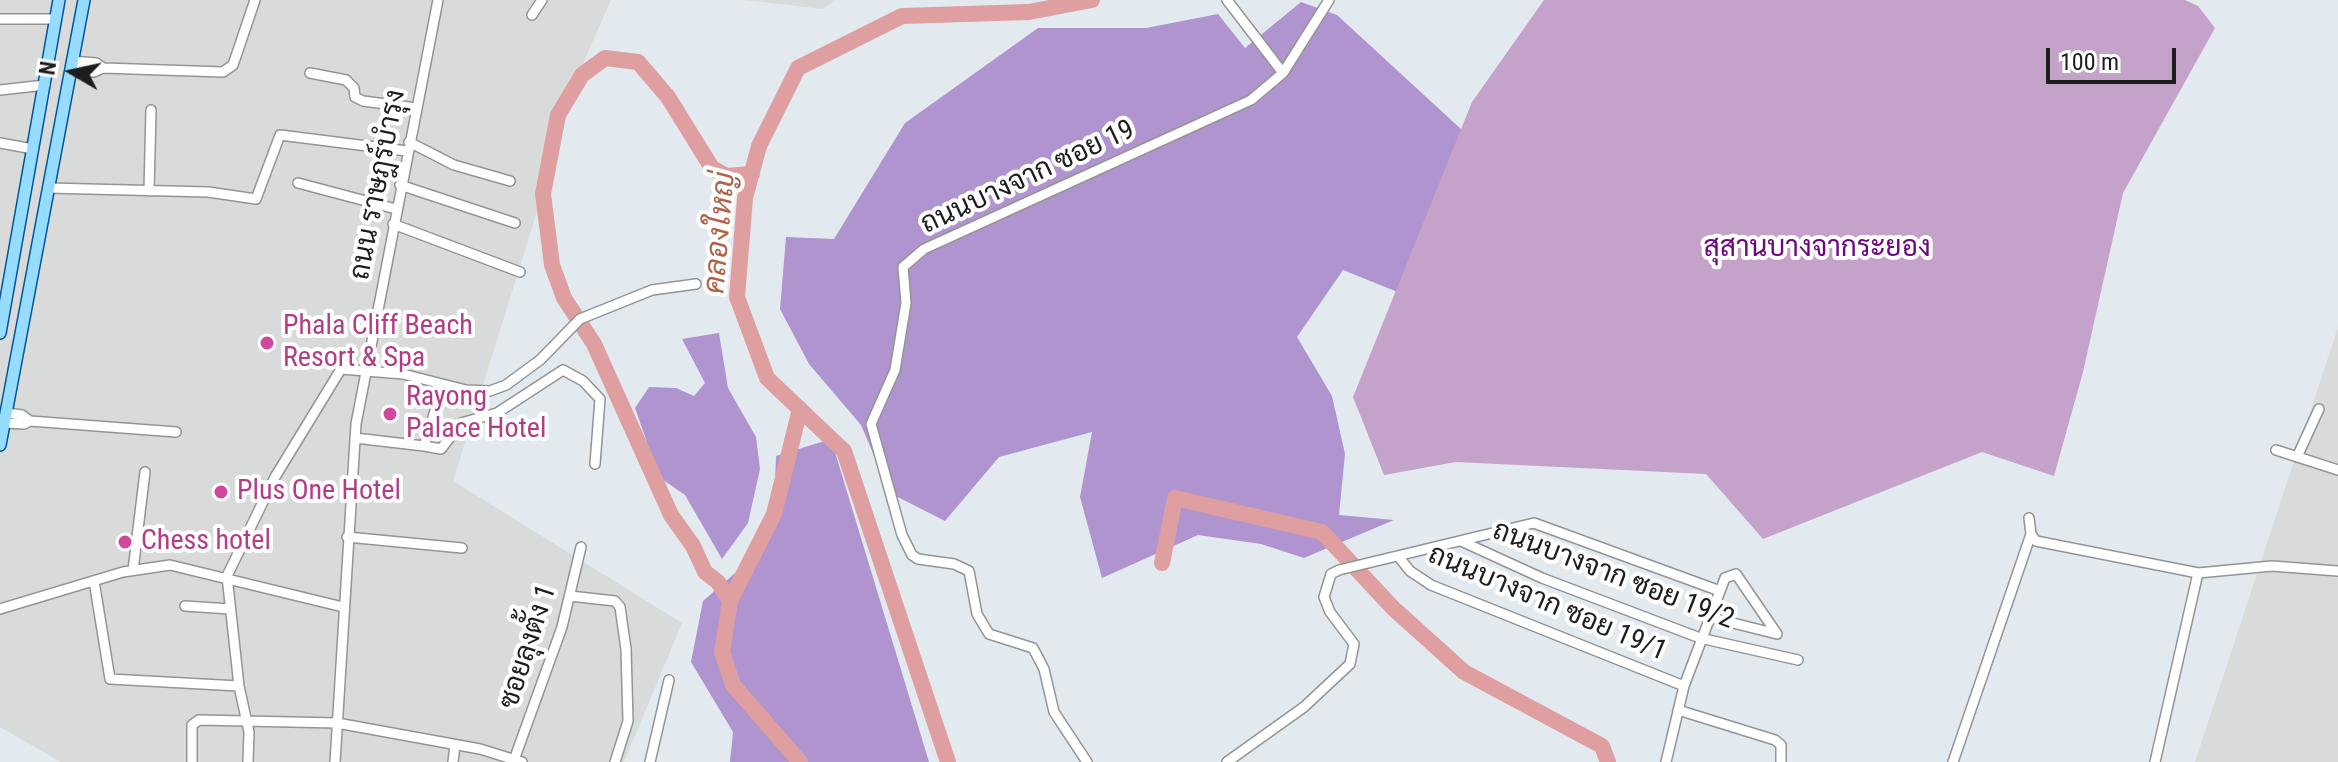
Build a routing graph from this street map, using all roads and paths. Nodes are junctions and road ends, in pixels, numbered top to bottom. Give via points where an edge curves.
1 (59, 0) edge
2 (84, 0) edge
3 (255, 0) edge
4 (438, 0) edge
5 (542, 0) edge
6 (1227, 0) edge
7 (1329, 0) edge
8 (532, 15) dead end
9 (0, 19) edge
10 (56, 19) junction
11 (71, 66) junction
12 (310, 73) dead end
13 (1283, 73) junction
14 (45, 85) junction
15 (0, 90) edge
16 (416, 108) junction
17 (151, 110) dead end
18 (0, 143) edge
19 (408, 146) junction
20 (33, 149) junction
21 (510, 181) dead end
22 (298, 183) dead end
23 (400, 185) junction
24 (48, 188) junction
25 (149, 191) junction
26 (396, 209) junction
27 (515, 223) dead end
28 (393, 224) junction
29 (520, 272) dead end
30 (696, 284) dead end
31 (0, 333) edge
32 (366, 371) junction
33 (443, 385) junction
34 (2319, 409) dead end
35 (5, 418) junction
36 (176, 432) dead end
37 (355, 438) junction
38 (0, 445) edge
39 (424, 446) junction
40 (2276, 450) dead end
41 (2297, 457) junction
42 (595, 464) dead end
43 (2338, 470) edge
44 (145, 472) dead end
45 (2029, 518) dead end
46 (2031, 534) junction
47 (347, 537) junction
48 (1461, 541) junction
49 (581, 547) dead end
50 (462, 548) dead end
51 (1398, 556) junction
52 (133, 570) junction
53 (2338, 571) edge
54 (2198, 573) junction
55 (227, 576) junction
56 (94, 581) junction
57 (1720, 591) junction
58 (570, 596) junction
59 (185, 606) dead end
60 (343, 607) junction
61 (0, 609) edge
62 (230, 609) junction
63 (1709, 617) junction
64 (1700, 638) junction
65 (1798, 660) dead end
66 (669, 680) dead end
67 (239, 686) junction
68 (1684, 686) junction
69 (1678, 710) junction
70 (247, 722) junction
71 (337, 723) junction
72 (455, 745) junction
73 (511, 760) edge
74 (192, 762) edge
75 (248, 762) edge
76 (335, 762) edge
77 (453, 762) edge
78 (615, 762) edge
79 (650, 762) edge
80 (1087, 762) edge
81 (1227, 762) edge
82 (1666, 762) edge
83 (1781, 762) edge
84 (1953, 762) edge
85 (2155, 762) edge

1 - 10 main road
2 - 11 main road
3 - 11 street via 233,65 223,72
4 - 16 street, ถนน ราษฎร์บำรุง
5 - 8 street
6 - 13 street
7 - 13 street
9 - 10 street
10 - 14 main road
11 - 24 main road
12 - 16 street via 346,80 363,101
13 - 80 street, ถนนบางจาก ซอย 19 via 1251,100 924,249 902,271 906,303 895,370 871,424 902,535 918,559 969,571 977,614 989,634 1033,648 1054,712
14 - 15 street
14 - 20 main road
16 - 19 street, ถนน ราษฎร์บำรุง
17 - 25 street
18 - 20 street
19 - 21 street
19 - 23 street, ถนน ราษฎร์บำรุง
19 - 25 street via 284,134 274,144 256,199
20 - 31 main road
22 - 26 street
23 - 26 street, ถนน ราษฎร์บำรุง
23 - 27 street
24 - 25 street
24 - 35 main road
26 - 28 street, ถนน ราษฎร์บำรุง
28 - 29 street
28 - 32 street, ถนน ราษฎร์บำรุง
30 - 33 street via 652,290 580,319 540,360 498,388 479,392
32 - 33 street
32 - 37 street, ถนน ราษฎร์บำรุง
32 - 55 street via 346,368 336,374 275,477
33 - 39 street
34 - 41 street
35 - 36 street via 22,415 30,421
35 - 38 main road
37 - 39 street
37 - 47 street, ถนน ราษฎร์บำรุง
39 - 42 street via 439,451 461,423 497,413 563,370 600,399
40 - 41 street
41 - 43 street
44 - 52 street
45 - 46 street
46 - 54 street via 2036,541
46 - 84 street
47 - 50 street
47 - 60 street, ถนน ราษฎร์บำรุง
48 - 51 street
48 - 57 street via 1526,523 1541,524
48 - 64 street, ถนนบางจาก ซอย 19/2
49 - 58 street, ซอยลุงตั้ง 1
51 - 68 street, ถนนบางจาก ซอย 19/1 via 1431,585
51 - 81 street via 1339,570 1327,580 1324,597 1330,612 1354,644 1350,664 1304,707
52 - 55 street via 170,565
52 - 56 street
53 - 54 street via 2272,566
54 - 85 street
55 - 60 street
55 - 62 street
56 - 61 street
56 - 67 street via 110,679
57 - 63 street
57 - 63 street via 1725,578 1736,574 1777,634
58 - 73 street, ซอยลุงตั้ง 1
58 - 78 street via 615,601 620,607 628,721
59 - 62 street
60 - 71 street, ถนน ราษฎร์บำรุง
62 - 67 street
63 - 64 street
64 - 65 street, ถนนบางจาก ซอย 19/2
64 - 68 street
66 - 79 street
67 - 70 street
68 - 69 street
69 - 82 street
69 - 83 street via 1775,740 1781,745
70 - 71 street
70 - 74 street via 199,720 192,725
70 - 75 street
71 - 72 street
71 - 76 street, ถนน ราษฎร์บำรุง
72 - 73 street
72 - 77 street

